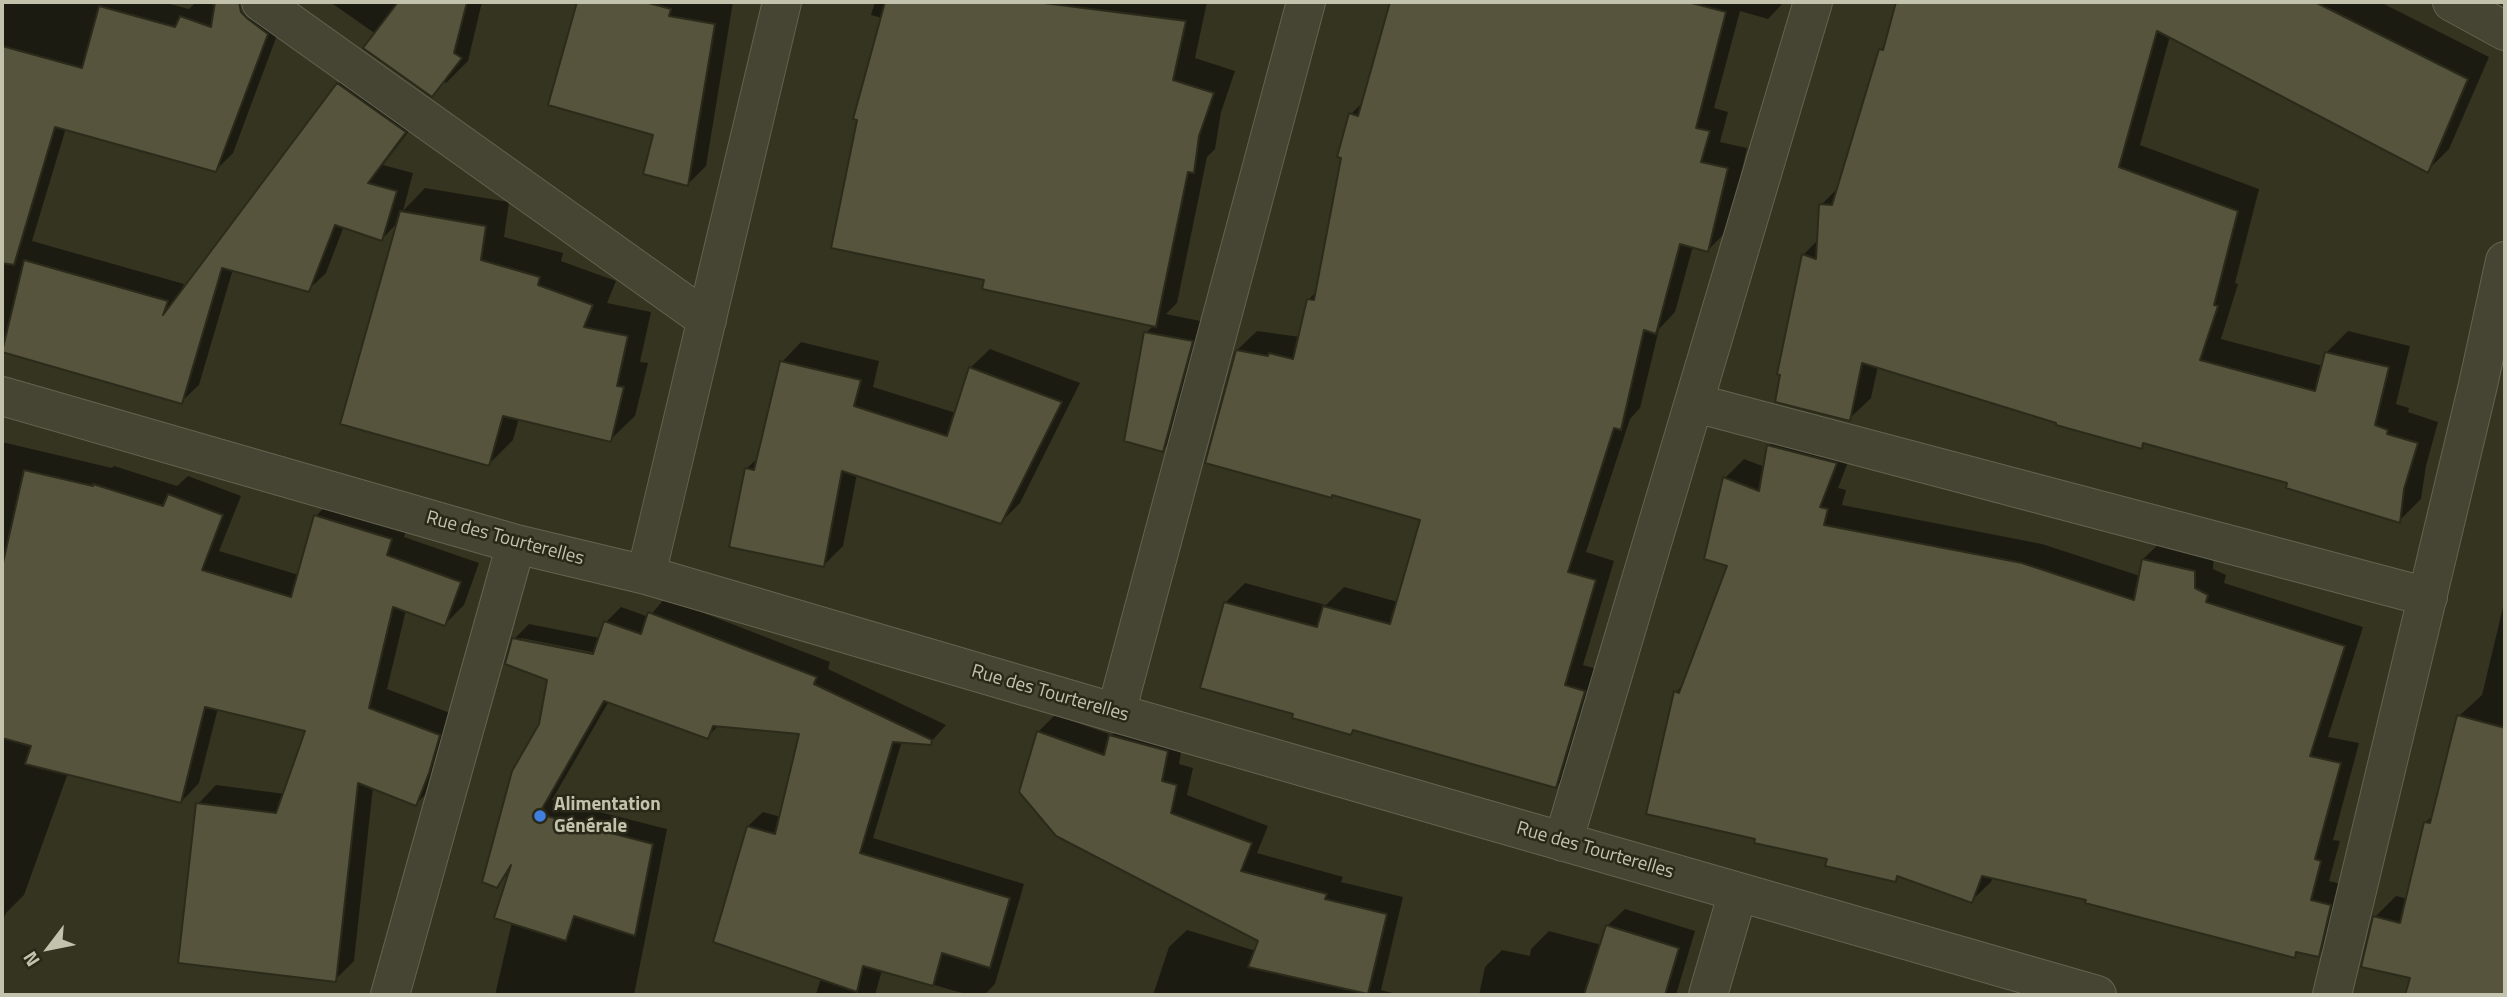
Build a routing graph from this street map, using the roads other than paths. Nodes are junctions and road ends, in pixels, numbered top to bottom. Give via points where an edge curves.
1 (261, 2) edge
2 (782, 2) edge
3 (1306, 2) edge
4 (1813, 2) edge
5 (2452, 2) edge
6 (2505, 31) edge
7 (2505, 261) edge
8 (707, 320) junction
9 (2, 396) edge
10 (1695, 403) junction
11 (516, 544) junction
12 (646, 575) junction
13 (2428, 597) junction
14 (1116, 713) junction
15 (1563, 842) junction
16 (1738, 892) junction
17 (390, 995) edge
18 (1708, 995) edge
19 (2097, 995) edge
20 (2332, 995) edge

1 - 8 street
2 - 8 street
3 - 14 street
4 - 10 street
5 - 6 street
7 - 13 street
8 - 12 street
9 - 11 street, Rue des Tourterelles
10 - 13 street
10 - 15 street
11 - 12 street, Rue des Tourterelles
11 - 17 street
12 - 14 street, Rue des Tourterelles
13 - 20 street
14 - 15 street, Rue des Tourterelles
15 - 16 street, Rue des Tourterelles
16 - 18 street
16 - 19 street, Rue des Tourterelles

